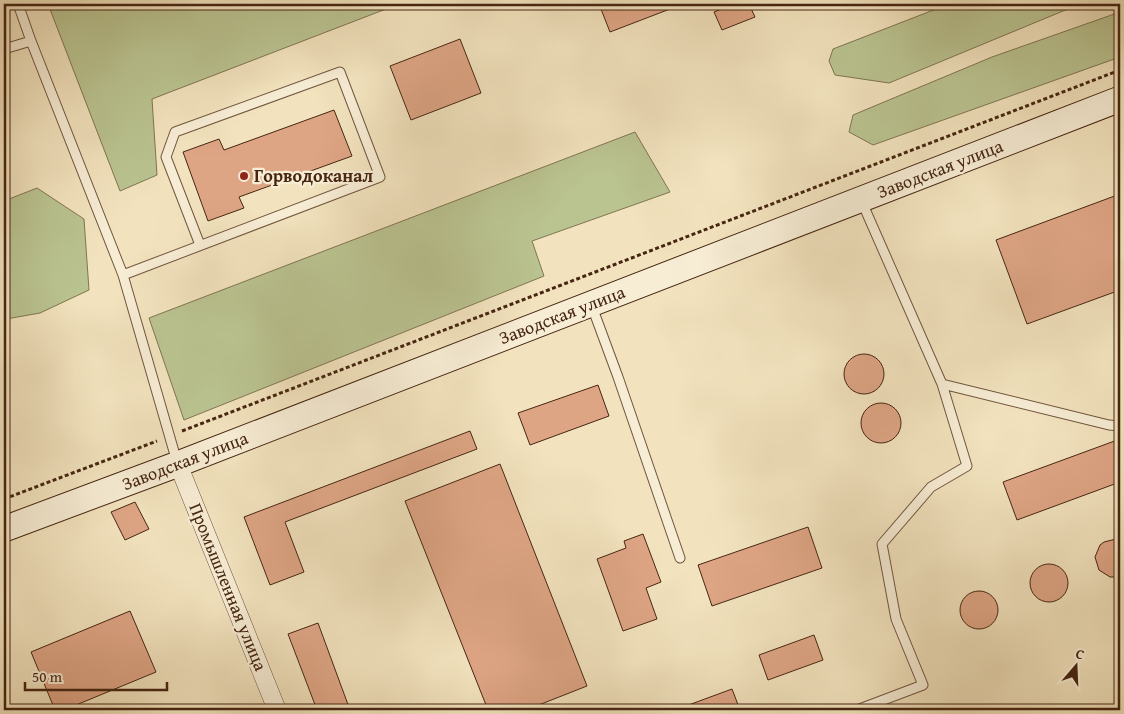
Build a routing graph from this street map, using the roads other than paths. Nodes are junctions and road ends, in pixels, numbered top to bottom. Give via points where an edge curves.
1 (18, 4) edge
2 (31, 40) junction
3 (4, 49) edge
4 (1120, 99) edge
5 (861, 200) junction
6 (200, 245) junction
7 (123, 275) junction
8 (591, 304) junction
9 (942, 384) junction
10 (1120, 426) edge
11 (178, 464) junction
12 (4, 529) edge
13 (680, 558) dead end
14 (277, 710) edge
15 (857, 710) edge

1 - 2 lane
2 - 3 lane
2 - 7 lane
4 - 5 main road, Заводская улица
5 - 8 main road, Заводская улица
5 - 9 lane
6 - 6 lane via 380,177 340,72 176,132 166,157
6 - 7 lane
7 - 11 lane
8 - 11 main road, Заводская улица
8 - 13 lane
9 - 10 lane via 1109,426
9 - 15 lane via 967,466 931,487 882,544 896,619 923,686
11 - 12 main road, Заводская улица
11 - 14 street, Промышленная улица

